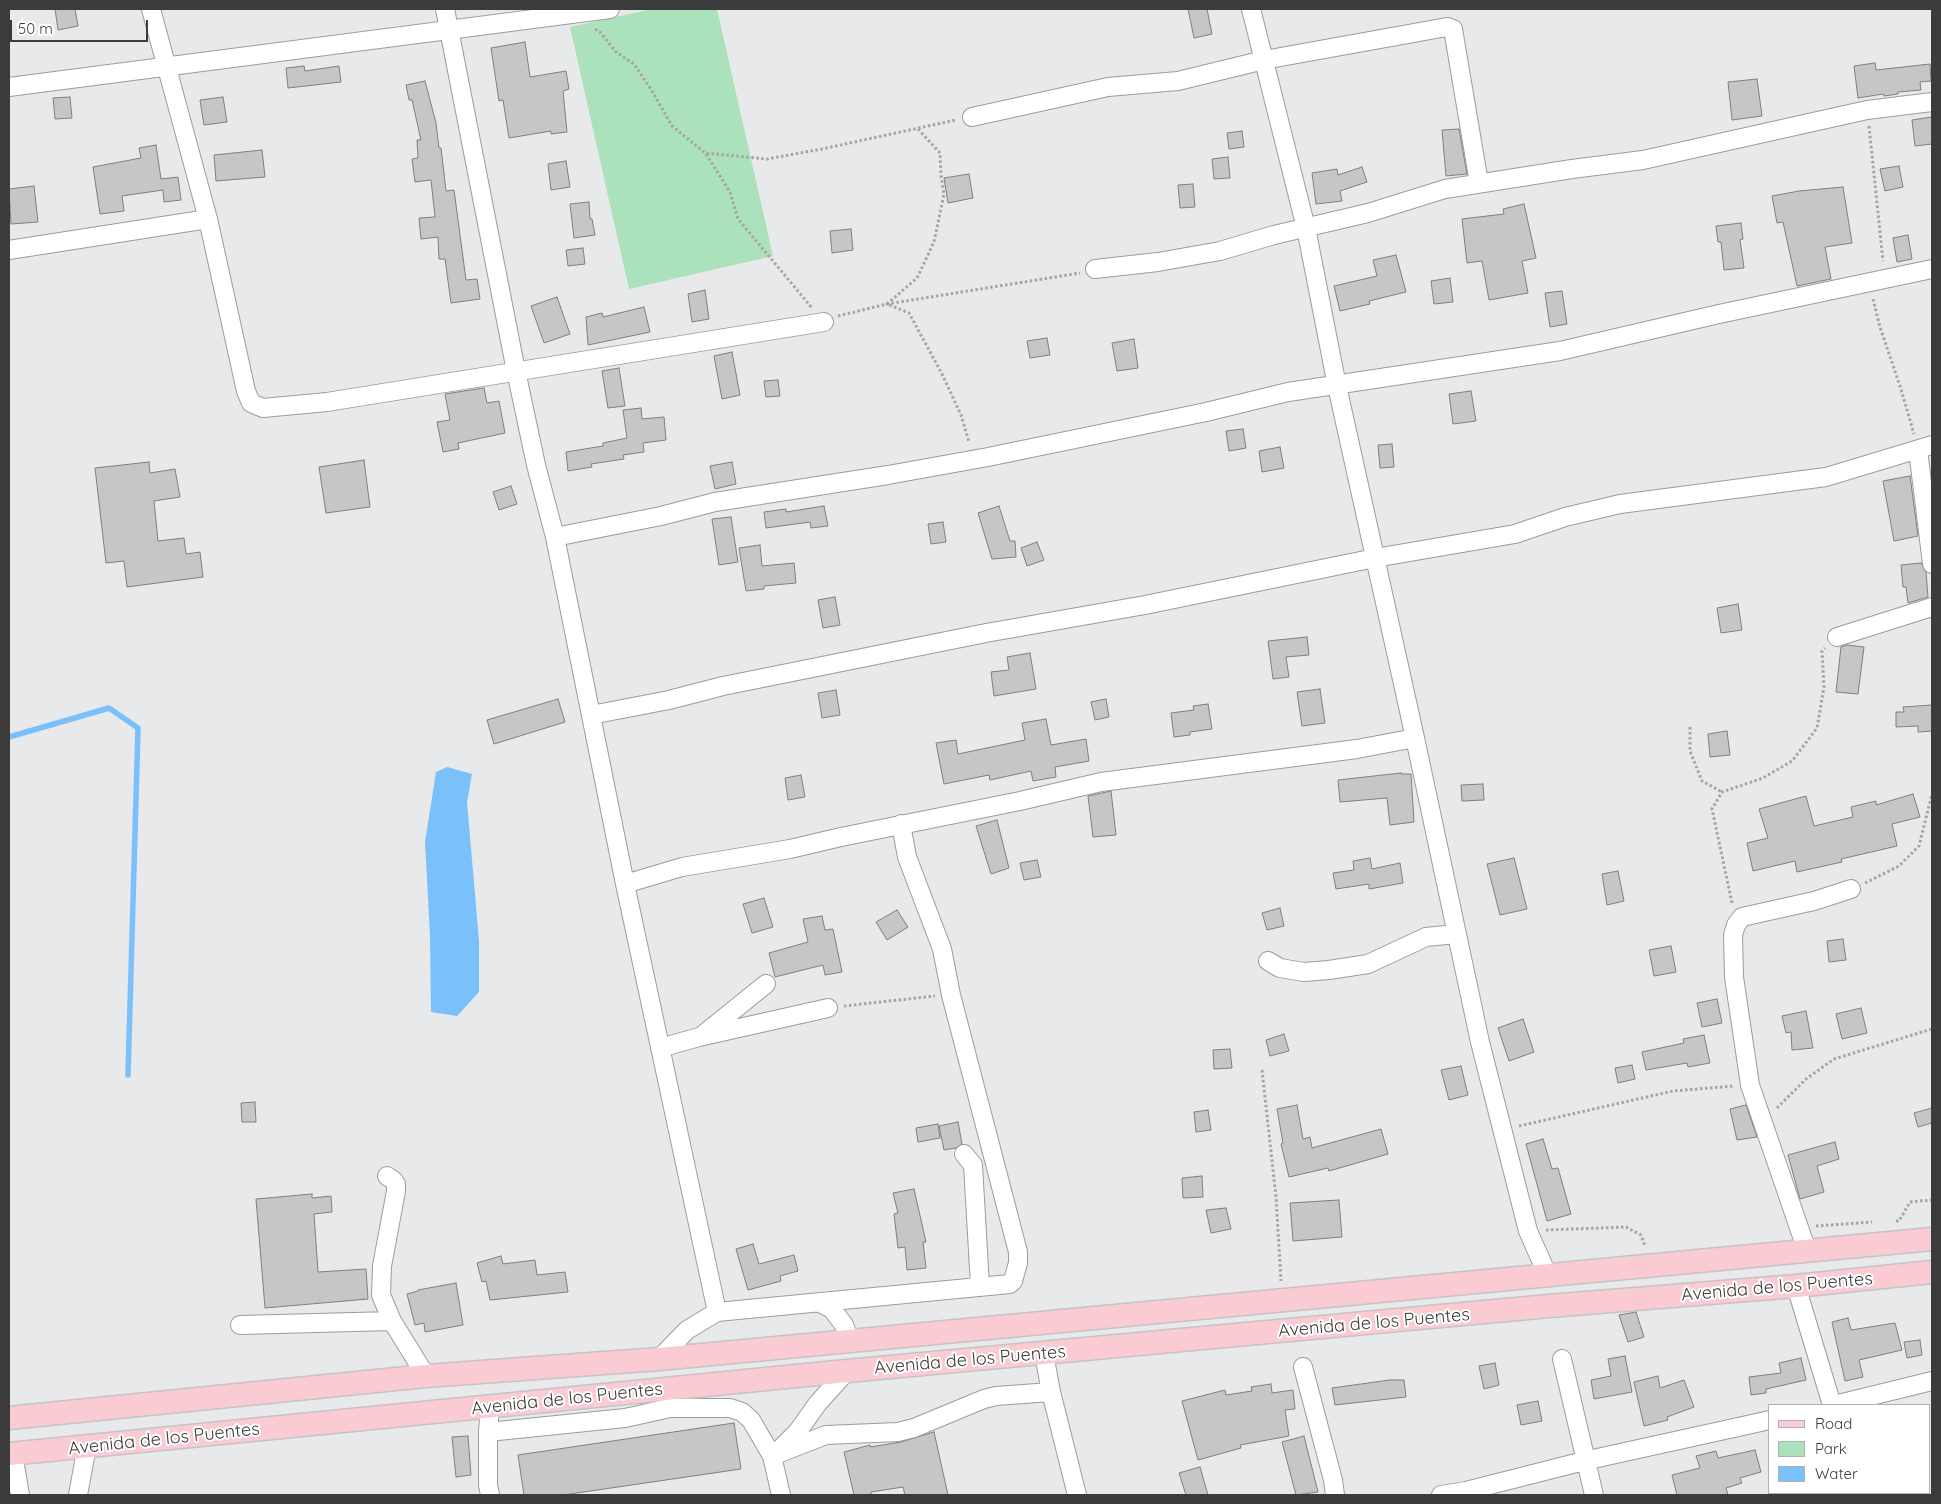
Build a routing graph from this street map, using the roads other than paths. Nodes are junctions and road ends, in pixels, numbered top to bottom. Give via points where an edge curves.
1 (151, 9) edge
2 (445, 9) edge
3 (610, 9) edge
4 (1251, 9) edge
5 (449, 30) junction
6 (1264, 60) junction
7 (166, 66) junction
8 (9, 87) edge
9 (1932, 102) edge
10 (972, 117) road end
11 (1480, 183) junction
12 (208, 219) junction
13 (1306, 228) junction
14 (9, 250) edge
15 (1095, 269) road end
16 (1932, 269) edge
17 (829, 319) road end
18 (516, 371) junction
19 (1337, 386) junction
20 (1925, 448) edge
21 (555, 537) junction
22 (1375, 558) junction
23 (1932, 564) edge
24 (1932, 607) edge
25 (1837, 637) road end
26 (591, 715) junction
27 (1415, 738) junction
28 (901, 824) junction
29 (625, 884) junction
30 (1851, 889) road end
31 (1456, 934) junction
32 (1268, 961) dead end
33 (766, 984) dead end
34 (828, 1008) road end
35 (699, 1037) junction
36 (660, 1048) junction
37 (964, 1154) dead end
38 (387, 1176) dead end
39 (1932, 1239) edge
40 (1807, 1251) junction
41 (1932, 1272) edge
42 (1548, 1276) junction
43 (980, 1286) junction
44 (1796, 1286) junction
45 (820, 1303) junction
46 (717, 1312) junction
47 (392, 1321) junction
48 (240, 1324) dead end
49 (850, 1341) junction
50 (1044, 1354) junction
51 (659, 1358) junction
52 (1562, 1359) dead end
53 (1303, 1367) dead end
54 (847, 1371) junction
55 (426, 1376) junction
56 (1932, 1381) edge
57 (1051, 1392) junction
58 (665, 1399) junction
59 (1833, 1404) edge
60 (1837, 1404) edge
61 (490, 1406) junction
62 (9, 1418) edge
63 (1768, 1420) edge
64 (488, 1432) junction
65 (87, 1446) junction
66 (11, 1454) edge
67 (772, 1456) junction
68 (1584, 1461) junction
69 (20, 1495) edge
70 (78, 1495) edge
71 (490, 1495) edge
72 (781, 1495) edge
73 (1077, 1495) edge
74 (1335, 1495) edge
75 (1441, 1495) edge
76 (1594, 1495) edge

1 - 7 street
2 - 5 street
3 - 5 street
4 - 6 street
5 - 7 street
5 - 18 street
6 - 10 street via 1178,81 1108,86
6 - 11 street via 1447,27 1453,29
6 - 13 street
7 - 8 street
7 - 12 street
9 - 11 street via 1867,110 1642,160
11 - 13 street via 1445,189
12 - 14 street
12 - 18 street via 251,403 263,408 327,402
13 - 15 street via 1220,251
13 - 19 street
16 - 19 street via 1560,351
17 - 18 street
18 - 21 street
19 - 21 street via 1288,392 974,460 715,502
19 - 22 street
20 - 22 street via 1826,477 1620,504 1565,517 1515,534
20 - 23 street
21 - 26 street
22 - 26 street via 1145,605 986,633
22 - 27 street
24 - 25 street
26 - 29 street
27 - 28 street via 1357,749 1101,782
27 - 31 street
28 - 29 street via 790,849 682,867
28 - 43 street via 921,897 942,949 1018,1252 1016,1271 1010,1284
29 - 36 street
30 - 40 street via 1742,917 1736,925 1732,945 1750,1085
31 - 32 street via 1426,937 1368,964 1328,970 1304,972 1280,968
31 - 42 street via 1528,1231
33 - 35 street
34 - 35 street
35 - 36 street
36 - 46 street
37 - 43 street via 973,1166
38 - 47 street via 396,1184 396,1191 382,1266 381,1295
39 - 40 main road, Avenida de los Puentes
40 - 42 main road, Avenida de los Puentes
41 - 44 main road, Avenida de los Puentes
42 - 49 main road, Avenida de los Puentes
43 - 45 street
44 - 50 main road, Avenida de los Puentes
44 - 59 street
45 - 46 street
45 - 49 street via 832,1309 844,1324
46 - 51 street via 687,1330
47 - 48 street
47 - 55 street
49 - 51 main road, Avenida de los Puentes
50 - 54 main road, Avenida de los Puentes
50 - 57 street
51 - 55 main road, Avenida de los Puentes
52 - 68 street
53 - 74 street
54 - 58 main road, Avenida de los Puentes
54 - 67 street via 798,1431
55 - 62 main road, Avenida de los Puentes
56 - 60 street
57 - 67 street via 996,1396 914,1428 898,1432 826,1436
57 - 73 street
58 - 61 main road, Avenida de los Puentes
58 - 64 street via 625,1418
58 - 67 street via 742,1412 751,1420
61 - 64 street
61 - 65 main road, Avenida de los Puentes
63 - 68 street
64 - 71 street
65 - 66 main road, Avenida de los Puentes
65 - 70 street
66 - 69 street
67 - 72 street
68 - 75 street
68 - 76 street

